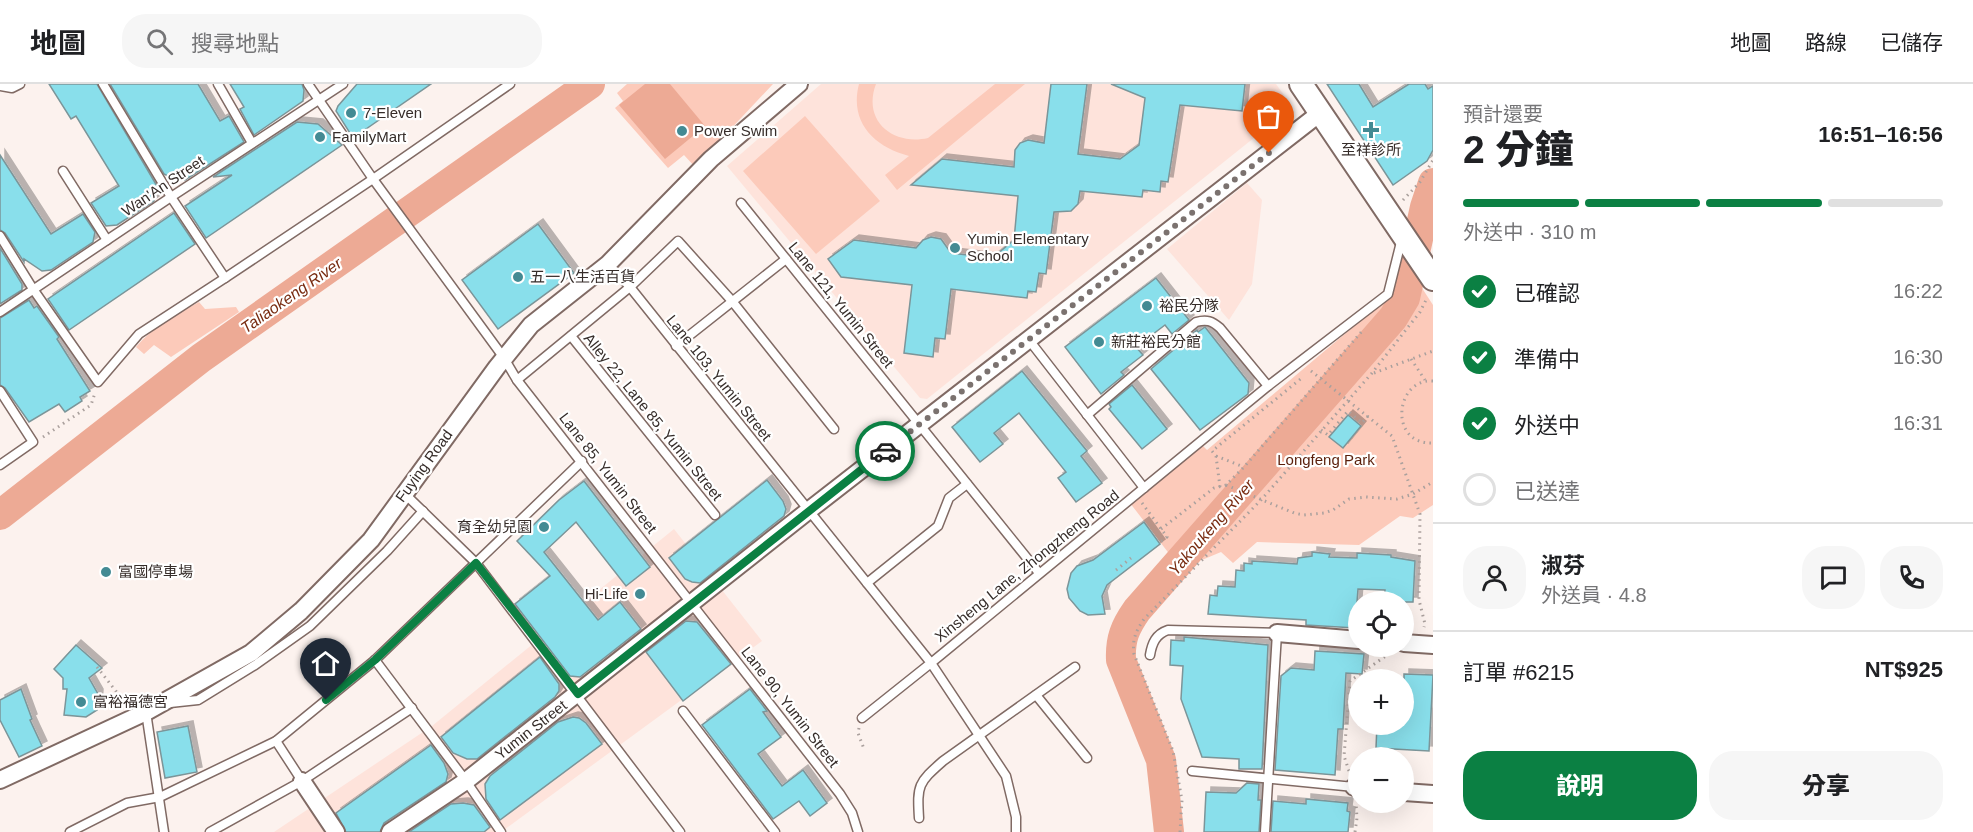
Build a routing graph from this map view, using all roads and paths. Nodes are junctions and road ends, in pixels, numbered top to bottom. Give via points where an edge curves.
1 (20, 84) edge
2 (103, 84) edge
3 (218, 84) edge
4 (308, 84) edge
5 (343, 84) edge
6 (510, 84) edge
7 (799, 84) edge
8 (1301, 84) edge
9 (0, 86) edge
10 (498, 88) edge
11 (318, 101) junction
12 (1320, 113) junction
13 (252, 143) junction
14 (1433, 160) edge
15 (63, 171) dead end
16 (373, 179) junction
17 (171, 197) junction
18 (1402, 201) dead end
19 (741, 203) dead end
20 (1402, 235) junction
21 (0, 236) edge
22 (107, 240) junction
23 (786, 259) junction
24 (608, 264) junction
25 (225, 278) junction
26 (630, 287) junction
27 (33, 289) junction
28 (1430, 289) edge
29 (732, 301) junction
30 (0, 312) edge
31 (1368, 325) dead end
32 (571, 336) junction
33 (1029, 340) junction
34 (676, 346) junction
35 (1433, 351) edge
36 (504, 358) junction
37 (1411, 359) junction
38 (1372, 373) junction
39 (1321, 378) junction
40 (518, 380) junction
41 (1425, 380) junction
42 (1433, 381) edge
43 (98, 382) junction
44 (1268, 386) junction
45 (0, 391) edge
46 (1348, 400) junction
47 (1087, 415) junction
48 (1368, 416) junction
49 (920, 424) junction
50 (834, 429) dead end
51 (1321, 430) junction
52 (33, 442) junction
53 (1433, 443) edge
54 (1216, 456) junction
55 (582, 461) junction
56 (0, 465) edge
57 (1244, 467) junction
58 (1433, 482) edge
59 (968, 484) junction
60 (1226, 486) junction
61 (1220, 487) junction
62 (1144, 488) junction
63 (404, 493) junction
64 (1136, 494) junction
65 (1413, 494) junction
66 (1260, 500) junction
67 (423, 511) junction
68 (808, 511) junction
69 (715, 515) dead end
70 (1161, 529) junction
71 (1159, 543) dead end
72 (1131, 558) dead end
73 (476, 563) junction
74 (1116, 570) dead end
75 (1039, 573) junction
76 (867, 583) junction
77 (692, 604) junction
78 (1277, 633) junction
79 (1348, 639) edge
80 (1414, 643) edge
81 (1150, 655) dead end
82 (1393, 657) edge
83 (375, 660) junction
84 (931, 663) junction
85 (97, 667) dead end
86 (1075, 667) dead end
87 (578, 694) junction
88 (1036, 695) junction
89 (124, 700) dead end
90 (153, 708) junction
91 (412, 708) junction
92 (683, 711) dead end
93 (862, 717) joint
94 (980, 735) junction
95 (276, 741) junction
96 (864, 749) dead end
97 (1087, 758) dead end
98 (1348, 766) edge
99 (1192, 771) dead end
100 (1268, 779) junction
101 (0, 780) edge
102 (302, 781) junction
103 (466, 781) junction
104 (1348, 786) edge
105 (1414, 793) edge
106 (1433, 794) edge
107 (160, 797) junction
108 (1357, 813) edge
109 (919, 818) dead end
110 (70, 832) edge
111 (164, 832) edge
112 (210, 832) edge
113 (336, 832) edge
114 (390, 832) edge
115 (501, 832) edge
116 (680, 832) edge
117 (775, 832) edge
118 (858, 832) edge
119 (1016, 832) edge
120 (1180, 832) edge
121 (1265, 832) edge
122 (1355, 832) edge

1 - 9 lane via 12,88
2 - 17 lane
3 - 13 lane
4 - 11 lane, Lane 85, Yumin Street
5 - 11 lane, Wan'An Street
6 - 10 lane
7 - 24 street, Fuying Road via 711,159
8 - 12 street
10 - 16 lane
11 - 13 lane, Wan'An Street
11 - 16 lane, Lane 85, Yumin Street
12 - 20 street
12 - 33 street, Yumin Street
13 - 17 lane, Wan'An Street
14 - 18 path
15 - 22 lane
16 - 25 lane
16 - 36 lane, Lane 85, Yumin Street
17 - 22 lane, Wan'An Street
17 - 25 lane
19 - 23 lane, Lane 121, Yumin Street
20 - 28 street
20 - 44 lane, Xinsheng Lane, Zhongzheng Road via 1388,294
21 - 27 lane
22 - 27 lane, Wan'An Street
23 - 29 lane
23 - 49 lane, Lane 121, Yumin Street
24 - 26 lane, Lane 103, Yumin Street
24 - 36 street, Fuying Road via 531,325
25 - 43 lane via 139,334
26 - 29 lane, Alley 22, Lane 85, Yumin Street via 678,241
26 - 32 lane, Alley 22, Lane 85, Yumin Street
26 - 34 lane, Lane 103, Yumin Street
27 - 30 lane, Wan'An Street
27 - 43 lane
28 - 38 path via 1420,312
29 - 34 lane
29 - 50 lane
31 - 39 path
32 - 40 lane, Alley 22, Lane 85, Yumin Street
32 - 69 lane, Alley 22, Lane 85, Yumin Street
33 - 47 lane
33 - 49 street, Yumin Street
34 - 68 lane, Lane 103, Yumin Street
35 - 37 path
36 - 40 lane, Lane 85, Yumin Street
36 - 63 street, Fuying Road
37 - 38 path
37 - 41 path
38 - 46 path
39 - 46 path
39 - 54 path via 1311,370 1212,451
39 - 57 path
40 - 55 lane, Lane 85, Yumin Street
41 - 42 path
41 - 53 path via 1412,387 1402,420 1407,433 1416,440
43 - 52 path via 91,405
44 - 47 lane via 1220,328 1204,320 1196,322
44 - 62 lane, Xinsheng Lane, Zhongzheng Road
45 - 52 lane
46 - 48 path
46 - 51 path
47 - 62 lane
48 - 51 path via 1362,423 1348,411 1328,435
48 - 65 path via 1392,436
49 - 59 lane, Lane 121, Yumin Street
49 - 68 street, Yumin Street
51 - 66 path
52 - 56 lane
54 - 57 path
54 - 61 path
55 - 73 lane
55 - 77 lane, Lane 85, Yumin Street
57 - 60 path
58 - 65 path
59 - 75 lane, Lane 121, Yumin Street
59 - 76 lane via 949,498 938,526
60 - 61 path
60 - 66 path
61 - 70 path
62 - 64 lane, Xinsheng Lane, Zhongzheng Road
63 - 67 lane
63 - 90 street, Fuying Road via 371,540 301,611 251,653
64 - 70 path
64 - 75 lane, Xinsheng Lane, Zhongzheng Road
65 - 66 path via 1396,499 1349,499 1333,510 1304,515
65 - 80 path via 1420,514 1419,600 1425,624
66 - 120 path via 1144,619 1133,641 1134,654 1173,751 1182,800
67 - 73 lane
67 - 90 lane via 310,626 255,666 198,700
68 - 76 lane, Lane 103, Yumin Street
68 - 77 street, Yumin Street
70 - 71 path via 1167,537
72 - 74 path
73 - 83 lane
73 - 87 lane
75 - 84 lane, Xinsheng Lane, Zhongzheng Road
76 - 84 lane, Lane 103, Yumin Street
77 - 87 street, Yumin Street
77 - 118 lane, Lane 90, Yumin Street via 840,794
78 - 79 street
78 - 81 lane via 1168,630 1154,641
78 - 100 lane
82 - 98 path via 1350,681 1344,756
83 - 91 lane
83 - 95 lane
84 - 93 lane
84 - 94 lane, Xinsheng Lane, Zhongzheng Road
85 - 89 path
86 - 88 lane
87 - 103 street, Yumin Street
87 - 116 lane
88 - 94 lane
88 - 97 lane
90 - 101 street, Fuying Road
90 - 107 lane
91 - 102 lane
91 - 103 lane
92 - 117 lane
93 - 96 path via 858,733
94 - 109 lane via 923,778 918,797
94 - 119 lane, Xinsheng Lane, Zhongzheng Road via 1006,776 1017,817
95 - 102 lane
95 - 107 lane
99 - 100 lane
100 - 104 lane
100 - 121 lane
102 - 112 lane
102 - 113 street
103 - 114 street, Yumin Street
103 - 115 lane
105 - 106 street
107 - 110 lane via 126,803
107 - 111 lane
108 - 122 path

